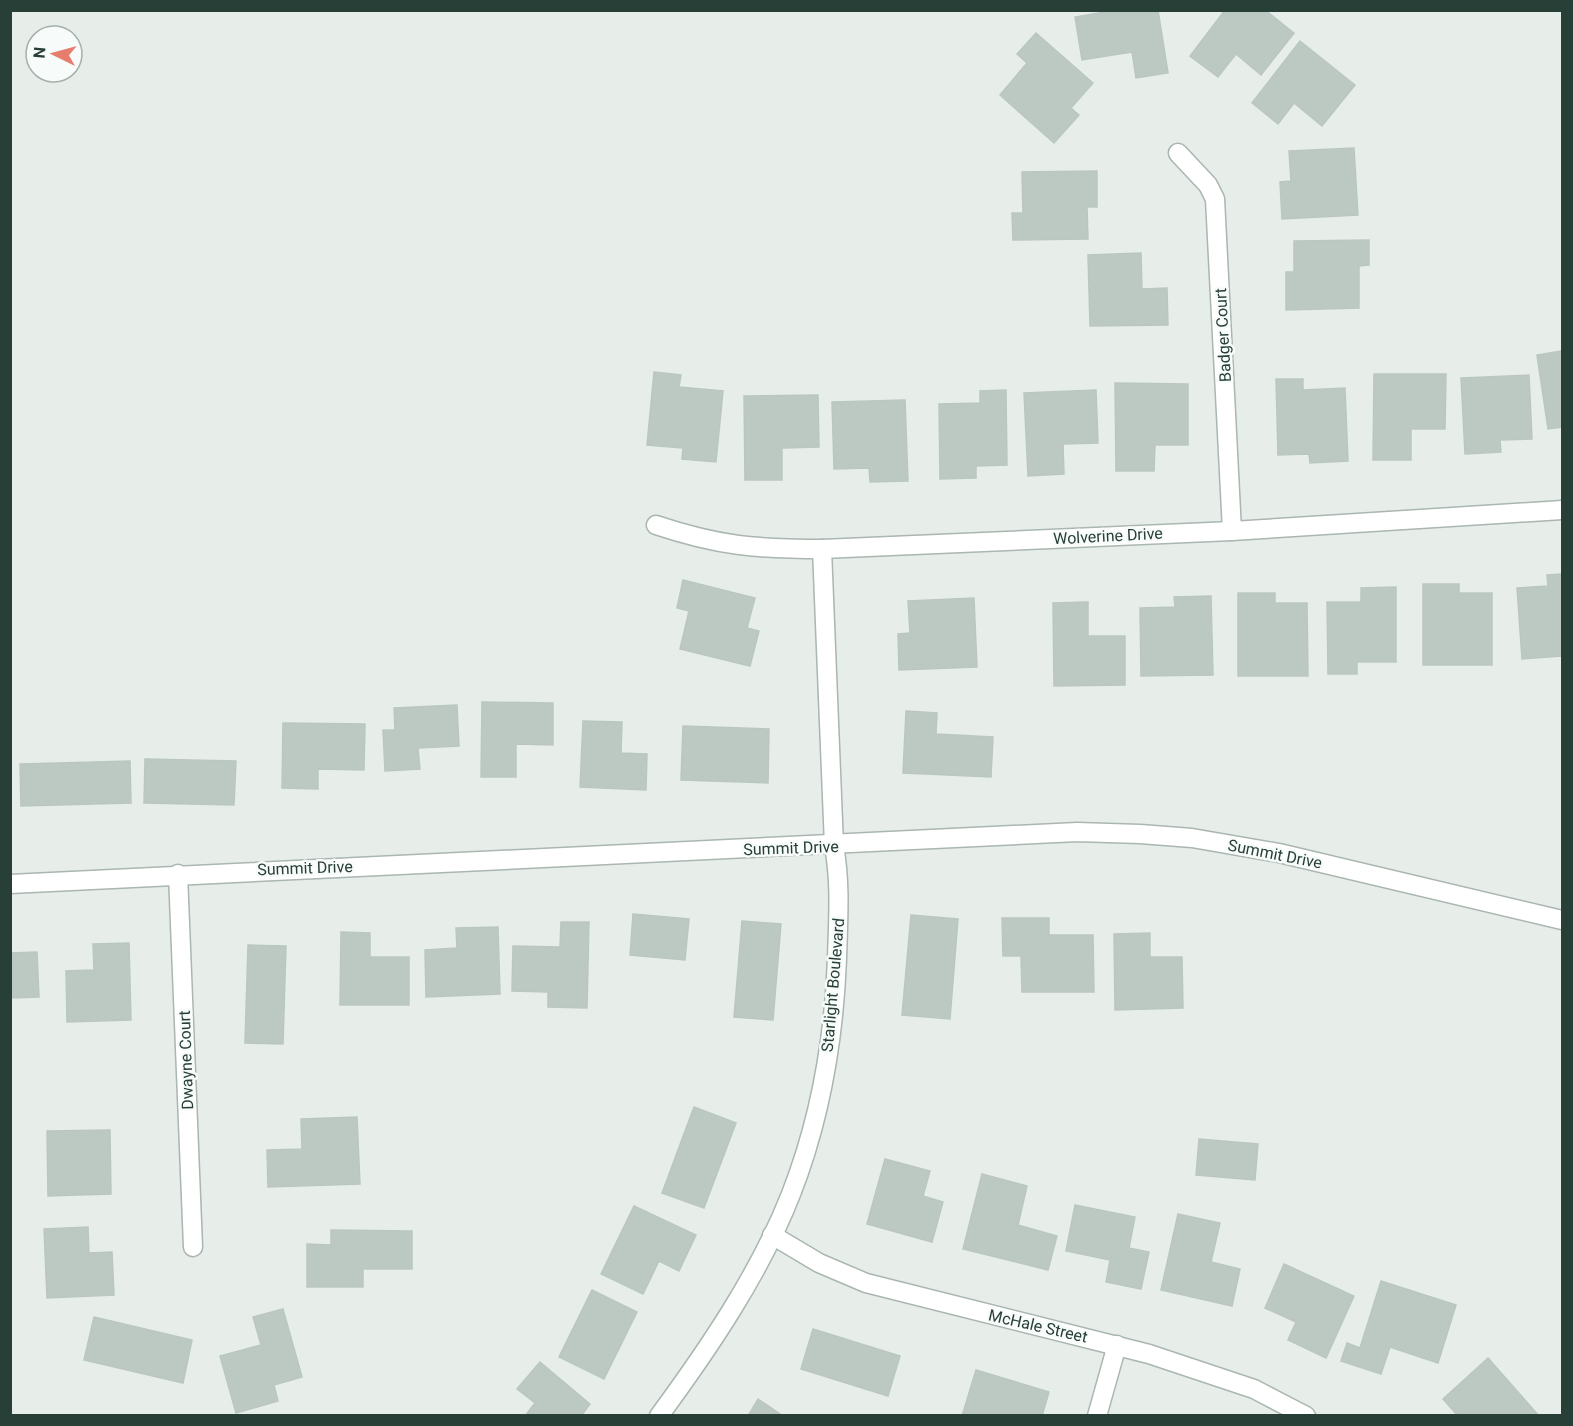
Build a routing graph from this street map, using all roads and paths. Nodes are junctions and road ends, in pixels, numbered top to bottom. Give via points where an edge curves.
1 (1178, 153) dead end
2 (1563, 510) edge
3 (656, 525) dead end
4 (1232, 531) junction
5 (822, 549) junction
6 (834, 846) junction
7 (178, 874) junction
8 (10, 884) edge
9 (1563, 920) edge
10 (772, 1235) junction
11 (193, 1247) dead end
12 (1117, 1345) junction
13 (659, 1416) edge
14 (1096, 1416) edge
15 (1306, 1416) edge

1 - 4 street, Badger Court via 1208,185 1215,199
2 - 4 street, Wolverine Drive
3 - 5 street, Wolverine Drive via 724,544
4 - 5 street, Wolverine Drive
5 - 6 street, Starlight Boulevard
6 - 7 street, Summit Drive
6 - 9 street, Summit Drive via 1077,832 1192,838 1279,853
6 - 10 street, Starlight Boulevard via 839,891 830,1044 806,1151
7 - 8 street, Summit Drive
7 - 11 street, Dwayne Court
10 - 12 street, McHale Street via 819,1263 866,1283
10 - 13 street, Starlight Boulevard via 694,1367
12 - 14 street
12 - 15 street, McHale Street via 1254,1389

